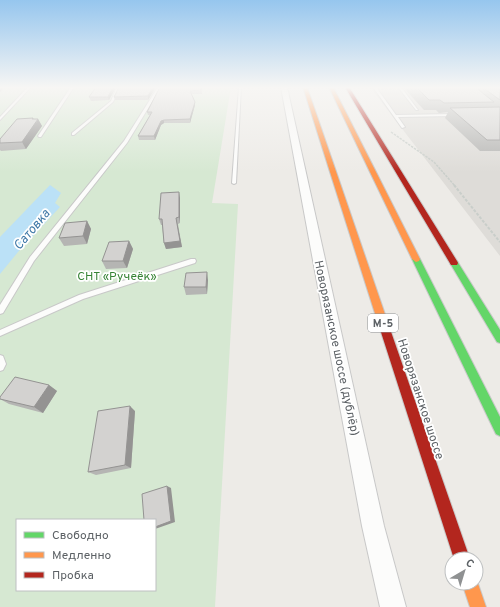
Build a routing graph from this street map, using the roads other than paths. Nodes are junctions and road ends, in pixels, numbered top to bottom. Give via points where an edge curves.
1 (54, 115) edge
2 (95, 115) edge
3 (142, 115) edge
4 (238, 115) edge
5 (290, 115) edge
6 (314, 115) edge
7 (345, 115) edge
8 (365, 115) edge
9 (435, 115) edge
10 (395, 116) joint
11 (403, 127) dead end
12 (73, 134) dead end
13 (40, 136) dead end
14 (234, 183) dead end
15 (193, 261) dead end
16 (0, 311) edge
17 (0, 333) edge
18 (500, 339) edge
19 (0, 359) edge
20 (0, 367) edge
21 (500, 430) edge
22 (459, 551) edge
23 (473, 591) edge
24 (393, 607) edge
25 (478, 607) edge

1 - 13 lane
2 - 12 lane
3 - 16 lane via 126,142 32,259
4 - 14 lane
5 - 24 street, Новорязанское шоссе (дублёр) via 373,526
6 - 22 main road, Новорязанское шоссе / М-5
7 - 21 main road
8 - 18 main road
9 - 10 lane
10 - 11 lane
15 - 17 lane via 81,297
19 - 20 lane
23 - 25 main road

